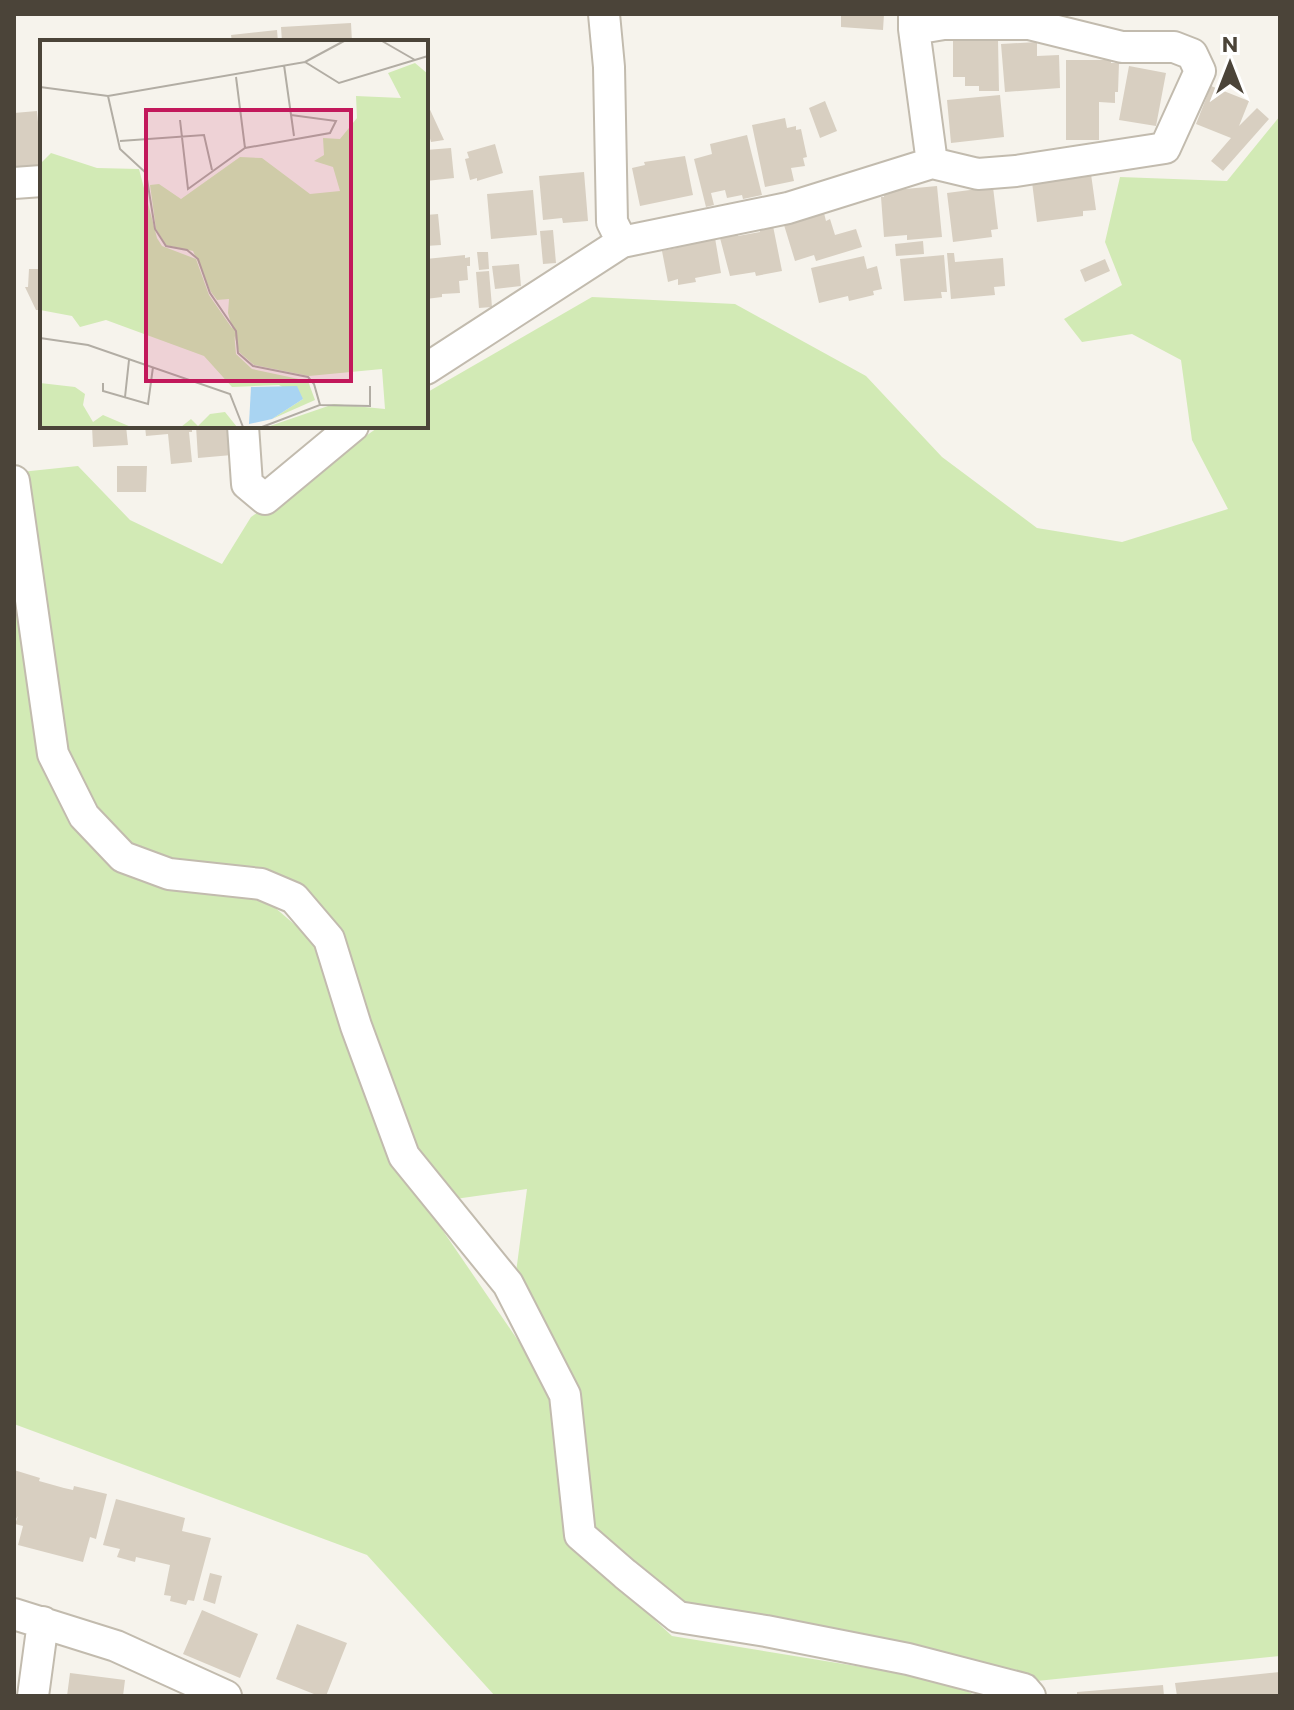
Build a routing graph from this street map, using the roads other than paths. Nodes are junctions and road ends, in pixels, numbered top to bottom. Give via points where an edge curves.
1 (604, 14) edge
2 (914, 22) edge
3 (932, 163) junction
4 (40, 181) edge
5 (14, 183) edge
6 (622, 242) junction
7 (428, 368) edge
8 (243, 428) edge
9 (351, 428) edge
10 (14, 481) edge
11 (14, 1614) edge
12 (43, 1622) junction
13 (33, 1696) edge
14 (226, 1696) edge
15 (1030, 1696) edge

1 - 6 street via 612,222
2 - 3 street
2 - 3 street via 1029,24 1122,47 1174,47 1192,54 1200,71 1165,148 978,174
3 - 6 street via 788,208
4 - 5 street
6 - 7 street
8 - 9 street via 247,484 265,499
10 - 15 street via 53,754 84,816 123,857 169,874 261,884 294,898 329,939 404,1156 508,1284 565,1395 580,1535 678,1617 908,1659 1024,1689
11 - 12 street
12 - 13 street
12 - 14 street via 116,1646

